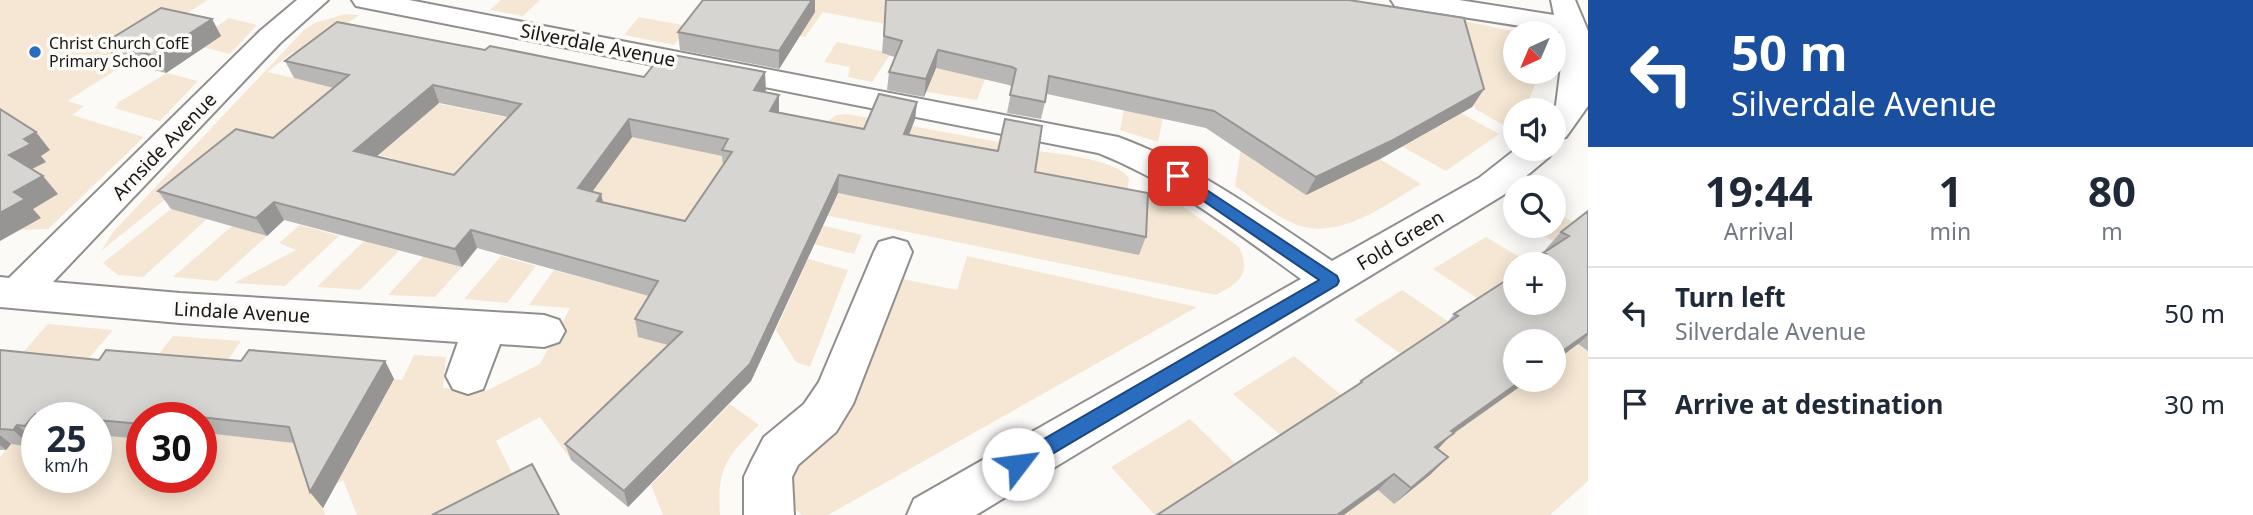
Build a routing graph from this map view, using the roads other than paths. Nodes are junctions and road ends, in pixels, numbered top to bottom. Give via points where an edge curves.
1 (314, 0) edge
2 (366, 0) edge
3 (1405, 0) edge
4 (1568, 13) edge
5 (1571, 116) edge
6 (1522, 161) edge
7 (893, 252) dead end
8 (1331, 281) junction
9 (9, 293) edge
10 (484, 328) junction
11 (544, 331) dead end
12 (468, 376) dead end
13 (769, 515) edge
14 (932, 515) edge

1 - 9 street, Arnside Avenue via 270,37
2 - 8 street, Silverdale Avenue via 1106,144 1178,176
3 - 4 street
4 - 5 street via 1577,58
6 - 8 street, Fold Green via 1492,186
7 - 13 street via 836,391 820,418 781,451 768,477
8 - 14 street, Fold Green
9 - 10 street, Lindale Avenue
10 - 11 street, Lindale Avenue
10 - 12 street

